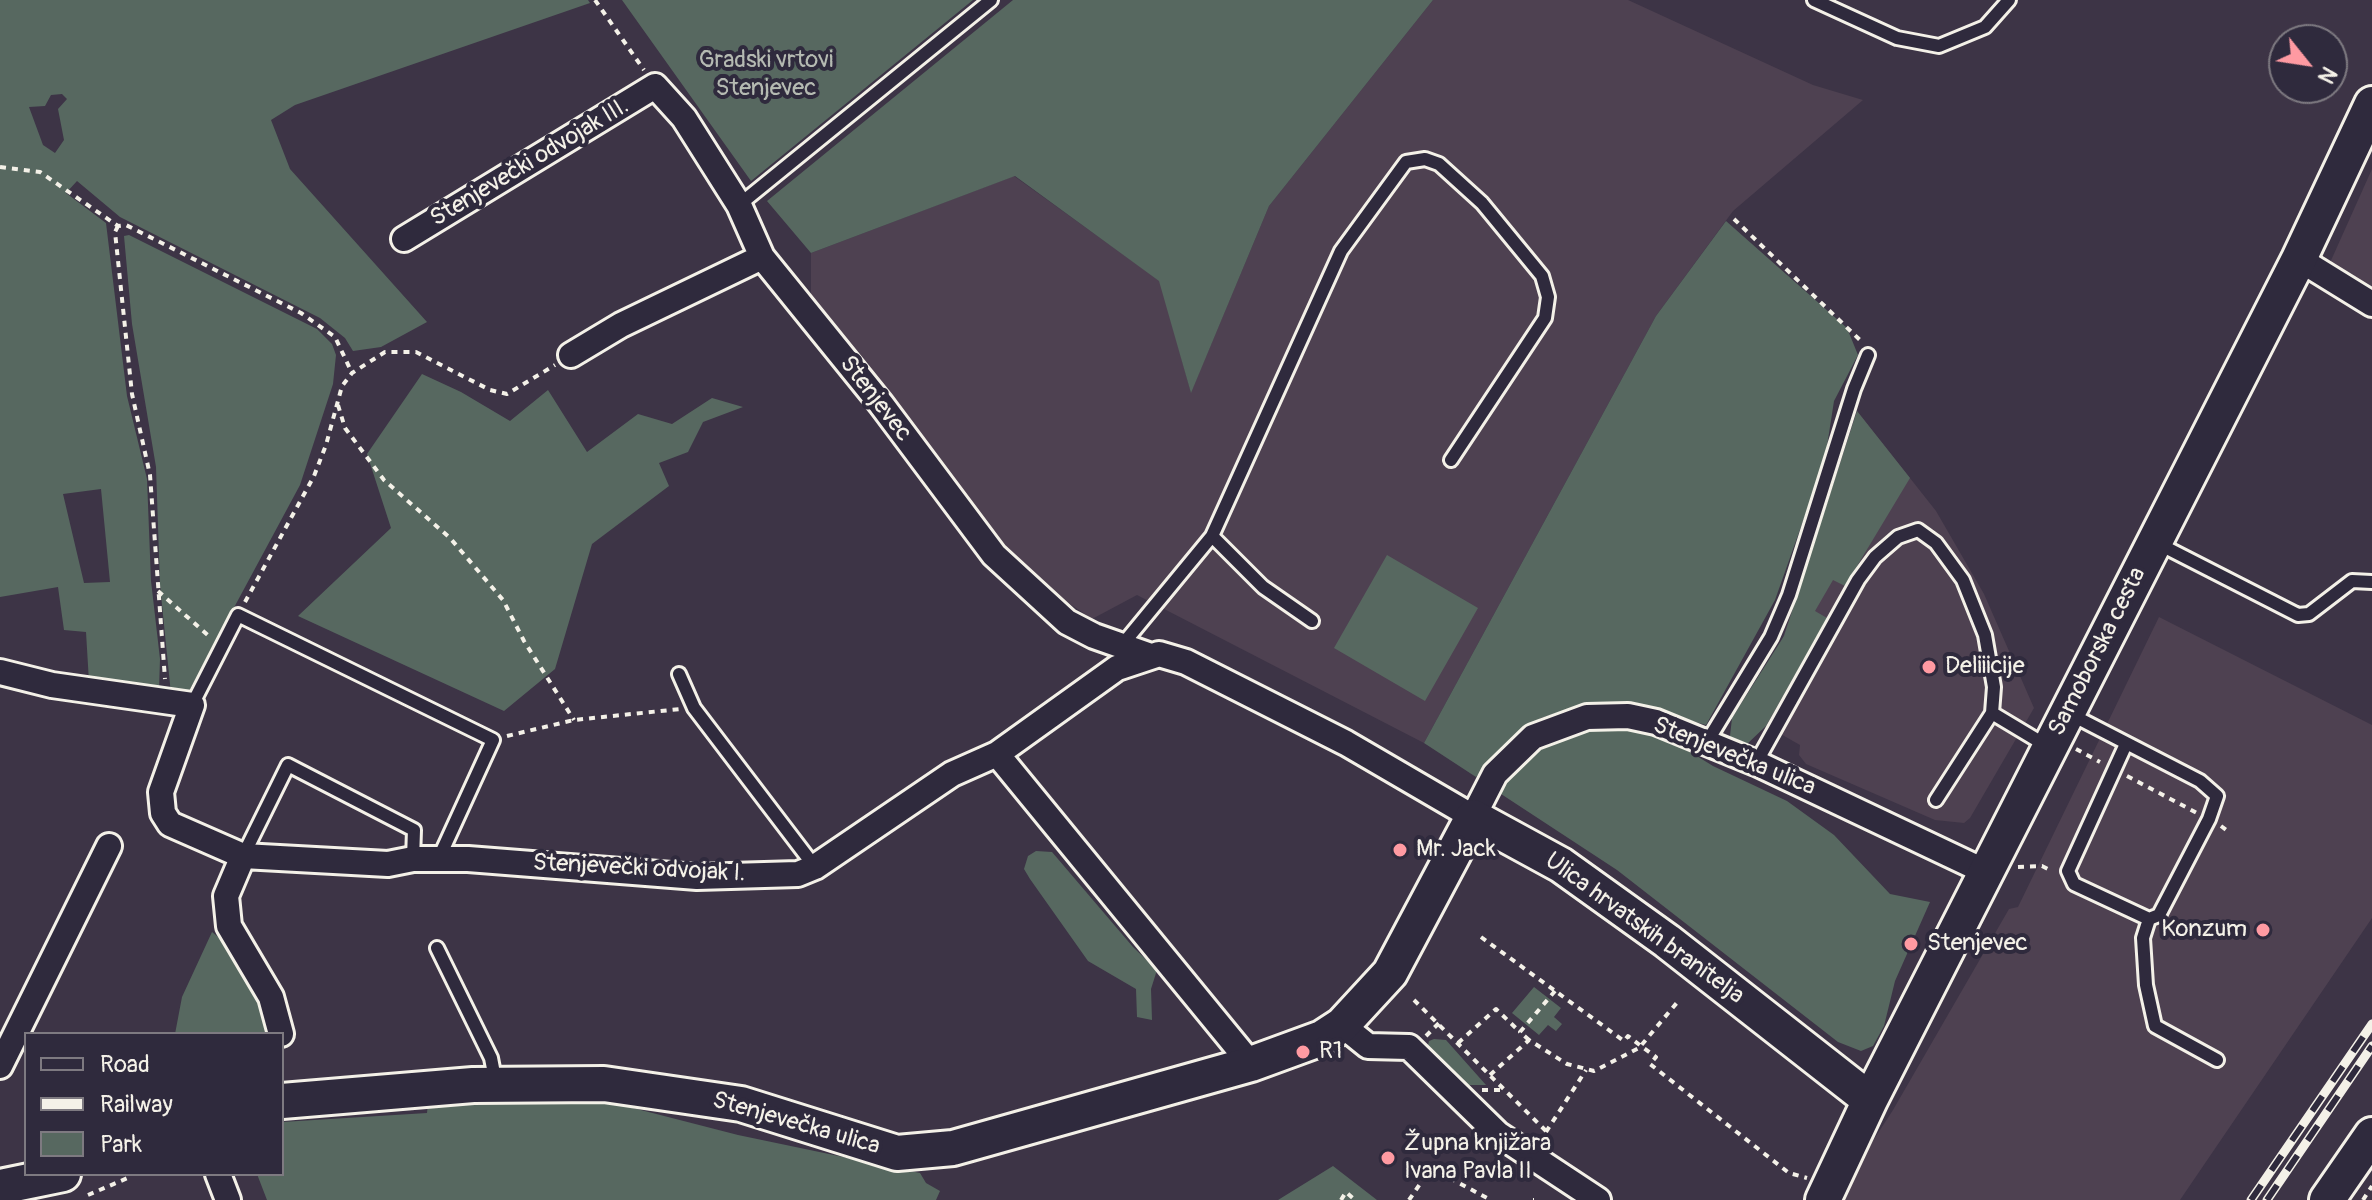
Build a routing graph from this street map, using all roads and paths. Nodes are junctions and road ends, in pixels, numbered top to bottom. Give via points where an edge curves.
1 (595, 0) edge
2 (991, 0) edge
3 (1814, 0) edge
4 (2009, 0) edge
5 (655, 86) junction
6 (2372, 104) edge
7 (0, 167) edge
8 (739, 205) junction
9 (1734, 219) dead end
10 (118, 226) junction
11 (404, 239) dead end
12 (762, 257) junction
13 (2299, 259) junction
14 (2372, 304) edge
15 (571, 355) joint
16 (1868, 355) joint
17 (352, 373) junction
18 (337, 403) junction
19 (1451, 460) dead end
20 (1212, 536) junction
21 (2155, 542) junction
22 (2372, 582) edge
23 (158, 591) junction
24 (238, 615) junction
25 (1312, 621) dead end
26 (1123, 644) junction
27 (221, 648) junction
28 (1148, 655) junction
29 (0, 672) edge
30 (679, 674) dead end
31 (167, 700) junction
32 (192, 705) junction
33 (694, 708) junction
34 (2067, 712) junction
35 (1992, 713) junction
36 (574, 720) junction
37 (493, 740) junction
38 (1707, 742) junction
39 (2126, 744) junction
40 (2062, 748) junction
41 (997, 754) junction
42 (1756, 763) junction
43 (2106, 765) dead end
44 (2118, 771) dead end
45 (1936, 800) dead end
46 (1473, 817) junction
47 (2204, 817) dead end
48 (109, 846) dead end
49 (243, 856) junction
50 (439, 858) junction
51 (413, 859) junction
52 (815, 867) junction
53 (2001, 870) junction
54 (2069, 874) junction
55 (2149, 919) junction
56 (1481, 937) dead end
57 (437, 948) dead end
58 (1555, 991) junction
59 (1680, 999) dead end
60 (1414, 1000) dead end
61 (1342, 1025) junction
62 (280, 1032) edge
63 (1520, 1032) junction
64 (1529, 1040) junction
65 (1458, 1043) junction
66 (1641, 1046) junction
67 (2217, 1060) dead end
68 (1251, 1064) junction
69 (0, 1066) edge
70 (1586, 1070) junction
71 (1490, 1075) junction
72 (496, 1084) junction
73 (1870, 1100) junction
74 (284, 1101) edge
75 (1546, 1131) junction
76 (2372, 1135) edge
77 (1542, 1137) dead end
78 (219, 1176) edge
79 (1799, 1176) dead end
80 (130, 1177) dead end
81 (72, 1181) edge
82 (2372, 1186) edge
83 (0, 1187) edge
84 (1346, 1192) junction
85 (1487, 1199) edge
86 (26, 1200) edge
87 (228, 1200) edge
88 (1341, 1200) edge
89 (1348, 1200) edge
90 (1355, 1200) edge
91 (1409, 1200) edge
92 (1598, 1200) edge
93 (1823, 1200) edge
94 (2327, 1200) edge
95 (2363, 1200) edge

1 - 5 path
2 - 8 lane
3 - 4 lane via 1897,38 1939,46 1985,27
5 - 8 street, Stenjevec via 684,118
5 - 11 street, Stenjevečki odvojak III.
6 - 13 street, Samoborska cesta
7 - 10 path via 40,172
8 - 12 street, Stenjevec
9 - 16 path via 1859,335
10 - 17 path via 126,225 327,328
10 - 23 path via 132,394 150,475
12 - 15 street
12 - 26 street, Stenjevec via 994,555 1067,622
13 - 14 street
13 - 21 street, Samoborska cesta
15 - 17 path via 507,394 416,352 385,352
16 - 38 lane via 1789,595 1771,637
17 - 18 path
18 - 24 path via 314,476
18 - 36 path via 345,428 384,480 450,538 503,600
19 - 20 lane via 1545,318 1548,297 1542,276 1482,203 1439,164 1425,159 1406,162 1341,251
20 - 25 lane via 1263,587
20 - 26 lane
21 - 22 lane via 2298,615 2309,614 2352,581
21 - 34 street, Samoborska cesta
23 - 27 path
23 - 31 path
24 - 27 lane
24 - 37 lane
26 - 28 street, Stenjevec
27 - 32 lane
28 - 41 street, Stenjevečki odvojak I. via 1098,679
28 - 46 street, Ulica hrvatskih branitelja via 1170,656 1224,680
29 - 31 street via 52,685
30 - 33 lane
31 - 32 street
32 - 49 street, Stenjevečki odvojak I. via 161,792 163,813 170,824
33 - 36 path
33 - 52 lane
34 - 39 lane
34 - 40 street, Samoborska cesta
35 - 40 lane
35 - 42 lane via 1994,687 1985,635 1963,580 1936,543 1918,530 1898,537 1858,580
35 - 45 lane
36 - 37 path
37 - 50 lane
38 - 42 street, Stenjevečka ulica
38 - 46 street, Stenjevečka ulica via 1628,716 1587,717 1556,726 1509,756
39 - 54 lane via 2069,863
39 - 55 lane via 2200,781 2217,796 2159,915
40 - 43 path
40 - 53 street, Samoborska cesta
41 - 52 street, Stenjevečki odvojak I. via 952,774
41 - 68 street
42 - 53 street, Stenjevečka ulica
44 - 47 path
46 - 61 street, Stenjevečka ulica via 1390,973
46 - 73 street, Ulica hrvatskih branitelja via 1561,865
48 - 69 street
49 - 51 street, Stenjevečki odvojak I. via 388,864
49 - 51 lane via 288,765 414,830
49 - 62 street via 226,896 229,926 271,997
50 - 51 street, Stenjevečki odvojak I.
50 - 52 street, Stenjevečki odvojak I. via 697,877 798,874
53 - 54 path via 2042,866
53 - 73 street, Samoborska cesta
54 - 55 lane via 2081,888
55 - 67 lane via 2143,938 2155,1026
56 - 58 path
57 - 72 lane via 491,1058
58 - 63 path
58 - 66 path via 1624,1041 1628,1036
59 - 66 path
60 - 65 path
61 - 68 street, Stenjevečka ulica via 1322,1038
61 - 92 street via 1368,1046 1409,1047 1498,1134
63 - 64 path
63 - 65 path via 1496,1009
64 - 70 path
64 - 71 path
65 - 71 path
66 - 70 path via 1594,1071
66 - 79 path via 1656,1057 1650,1064
68 - 72 street, Stenjevečka ulica via 925,1153 897,1153 706,1097 604,1084
70 - 75 path
71 - 75 path
72 - 74 street, Stenjevečka ulica
73 - 93 street, Samoborska cesta
75 - 77 path
76 - 94 street
78 - 87 street
80 - 81 path
81 - 83 street
81 - 86 street
82 - 95 path
84 - 88 path
84 - 89 path
84 - 90 path
85 - 91 path via 1431,1168

